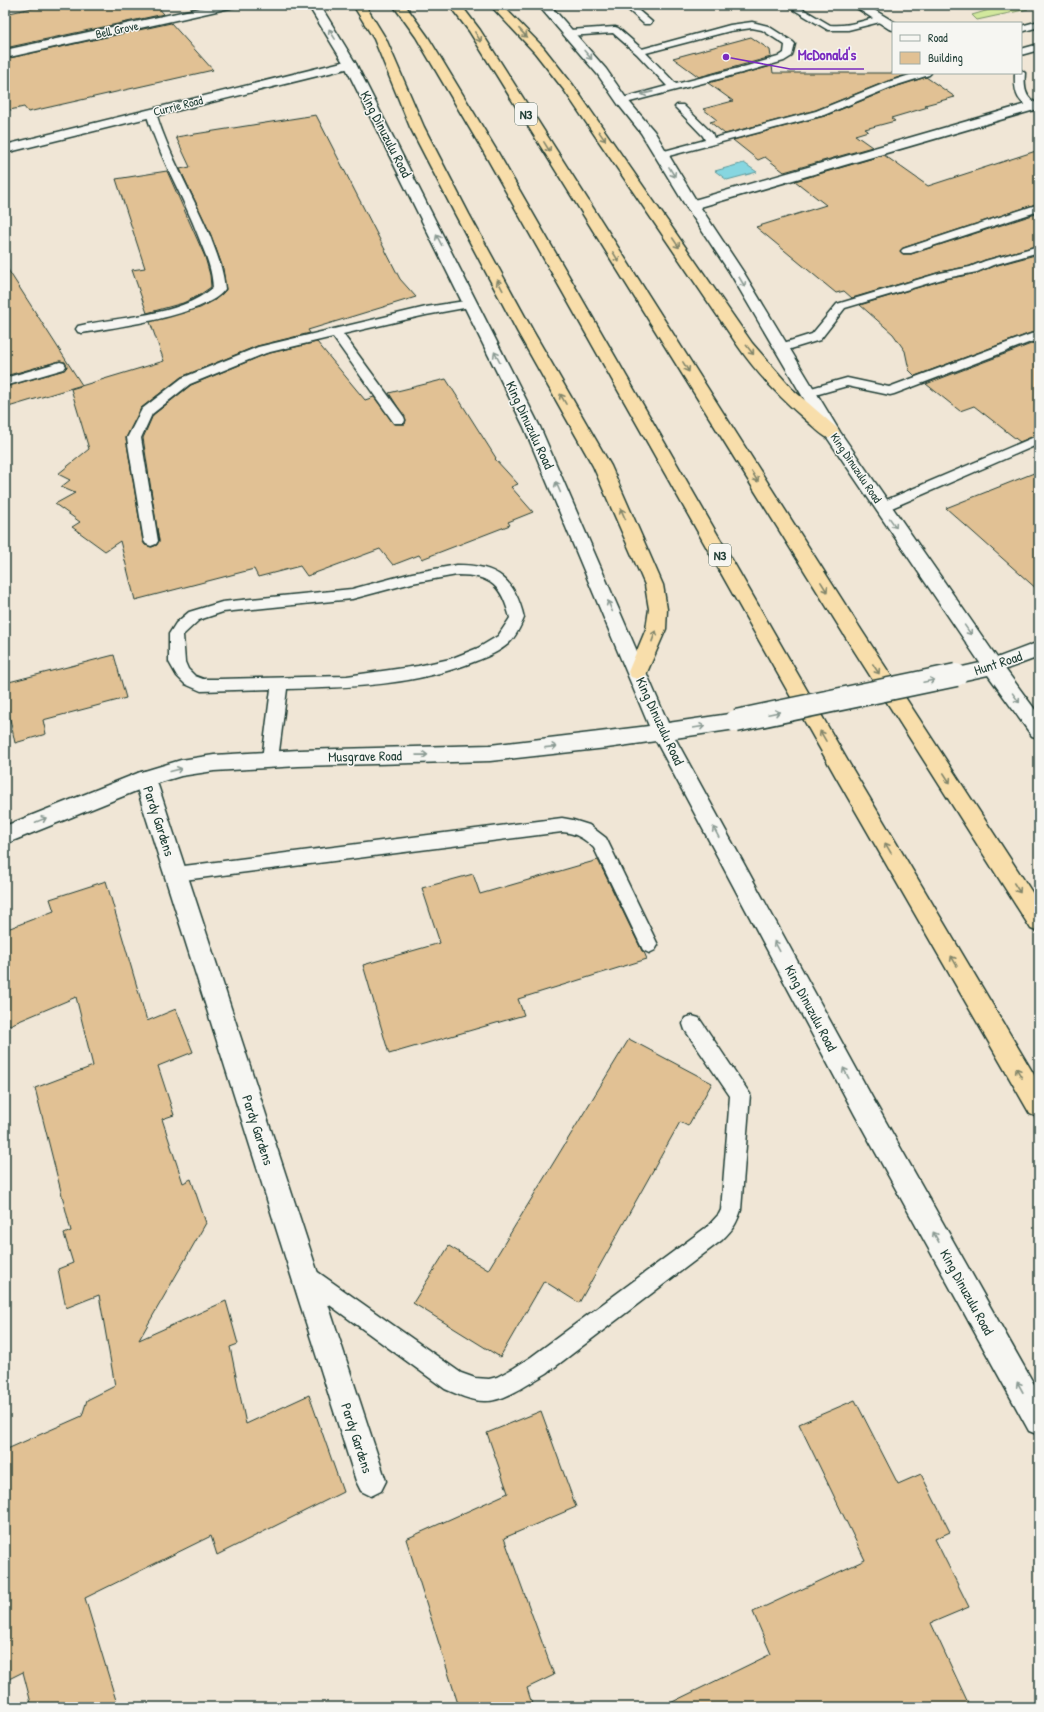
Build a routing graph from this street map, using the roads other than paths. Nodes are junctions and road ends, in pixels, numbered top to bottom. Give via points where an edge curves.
1 (230, 5) edge
2 (314, 5) edge
3 (359, 5) edge
4 (399, 5) edge
5 (455, 5) edge
6 (496, 5) edge
7 (544, 5) edge
8 (627, 5) edge
9 (790, 5) edge
10 (858, 5) edge
11 (881, 19) junction
12 (647, 22) dead end
13 (1039, 24) edge
14 (892, 25) edge
15 (1022, 29) edge
16 (569, 33) junction
17 (1039, 47) edge
18 (640, 52) junction
19 (1022, 52) edge
20 (5, 54) edge
21 (350, 64) junction
22 (923, 74) edge
23 (1020, 74) edge
24 (674, 87) junction
25 (622, 101) junction
26 (1036, 106) edge
27 (680, 107) dead end
28 (151, 113) junction
29 (711, 142) junction
30 (5, 149) edge
31 (661, 155) junction
32 (692, 205) junction
33 (1039, 207) edge
34 (1039, 249) edge
35 (907, 251) dead end
36 (471, 304) junction
37 (82, 329) dead end
38 (336, 333) junction
39 (1039, 335) edge
40 (781, 348) junction
41 (60, 366) dead end
42 (5, 382) edge
43 (808, 393) junction
44 (399, 420) dead end
45 (832, 433) junction
46 (1039, 439) edge
47 (882, 507) junction
48 (151, 541) dead end
49 (1039, 649) edge
50 (994, 667) junction
51 (638, 672) junction
52 (280, 682) junction
53 (736, 721) joint
54 (1039, 730) edge
55 (662, 733) junction
56 (270, 759) junction
57 (145, 779) junction
58 (5, 835) edge
59 (176, 874) junction
60 (1039, 922) edge
61 (649, 945) dead end
62 (692, 1024) dead end
63 (1039, 1106) edge
64 (305, 1275) junction
65 (1039, 1421) edge
66 (371, 1481) dead end

1 - 20 main road, Bell Grove
21 -> 2 main road, King Dinuzulu Road
51 -> 3 highway via 656,629 658,610 654,585 602,466 462,214 417,127 380,39
63 -> 4 highway, N3 via 843,771 490,151 422,38
5 -> 60 highway, N3 via 474,30 851,630
6 -> 45 highway via 539,50 569,88 746,346 769,375 801,408
7 - 16 main road, King Dinuzulu Road
8 - 12 lane
9 - 11 lane via 833,28
10 - 11 main road
11 - 14 main road
13 - 15 lane
16 - 18 lane via 615,30
16 -> 25 main road, King Dinuzulu Road via 602,72
17 - 19 lane
18 - 24 lane
18 - 24 lane via 752,24 765,28 790,44 789,54 781,59
21 - 28 main road, Currie Road
36 -> 21 main road, King Dinuzulu Road
22 - 29 lane via 820,113
23 - 26 lane via 1019,91 1023,98
24 -> 25 lane
25 - 31 main road, King Dinuzulu Road via 647,131
26 - 32 main road
27 - 29 lane via 708,135
28 - 30 main road, Currie Road
28 - 37 lane via 218,272 219,289 214,295 184,308
29 - 31 lane
31 -> 32 main road, King Dinuzulu Road
32 -> 40 main road, King Dinuzulu Road via 737,273
33 - 35 lane
34 - 40 lane via 841,306 816,337
36 - 38 lane via 426,311
51 -> 36 main road, King Dinuzulu Road via 532,427
38 - 44 lane
38 - 48 lane via 262,350 186,381 147,412 134,438
39 - 43 lane via 890,391 847,382
40 - 43 main road, King Dinuzulu Road
41 - 42 lane
43 - 45 main road, King Dinuzulu Road
45 - 47 main road, King Dinuzulu Road
46 - 47 lane
47 -> 50 main road, King Dinuzulu Road
49 - 50 main road, Hunt Road
53 -> 50 main road, Hunt Road, bridge
50 -> 54 main road, King Dinuzulu Road
51 - 55 main road, King Dinuzulu Road
52 - 52 lane via 202,685 190,680 176,662 176,634 181,626 194,616 222,607 352,594 412,578 457,570 474,570 500,581 513,601 517,618 504,640 453,664 418,672 347,682
52 - 56 lane
55 -> 53 main road, Musgrave Road
56 -> 55 main road, Musgrave Road via 490,753
65 -> 55 main road, King Dinuzulu Road via 864,1107
57 -> 56 main road, Musgrave Road via 181,768
58 -> 57 main road, Musgrave Road
57 - 59 main road, Pardy Gardens
59 - 61 lane via 562,825 573,826 582,828 600,843
59 - 64 main road, Pardy Gardens
62 - 64 lane via 740,1094 731,1210 727,1221 523,1375 489,1390 469,1388 453,1381
64 - 66 main road, Pardy Gardens

